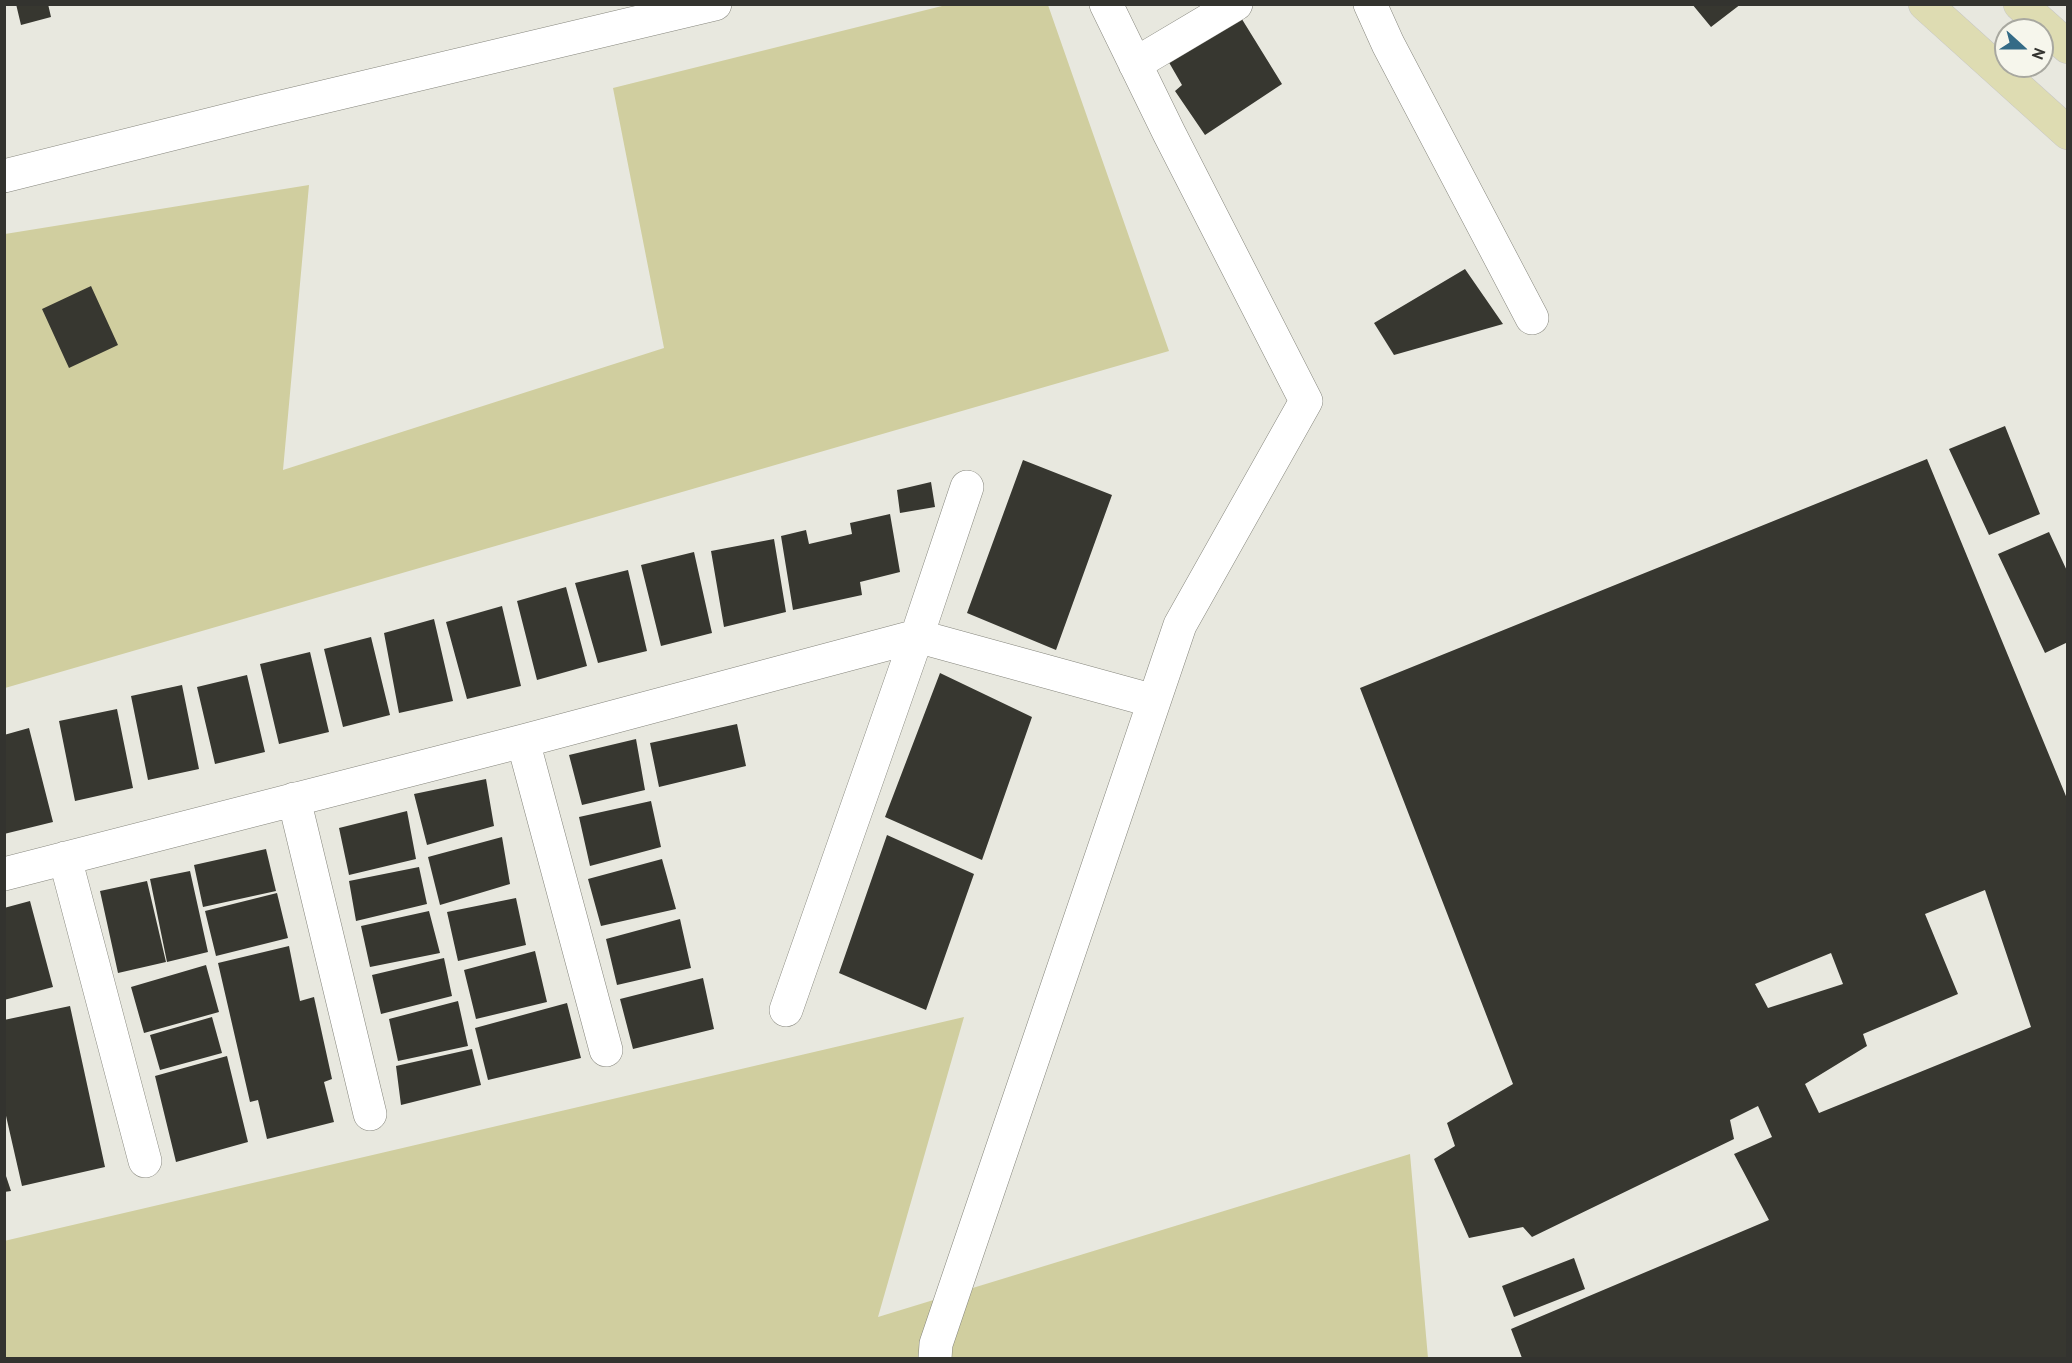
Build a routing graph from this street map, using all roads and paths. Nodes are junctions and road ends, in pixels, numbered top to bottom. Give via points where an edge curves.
1 (715, 4) edge
2 (1106, 4) edge
3 (1236, 4) edge
4 (1370, 4) edge
5 (1925, 4) edge
6 (2020, 4) edge
7 (2067, 47) edge
8 (1135, 64) junction
9 (2067, 133) edge
10 (4, 176) edge
11 (1532, 318) dead end
12 (966, 487) dead end
13 (917, 636) junction
14 (1154, 701) junction
15 (523, 741) junction
16 (294, 800) junction
17 (65, 858) junction
18 (4, 874) edge
19 (786, 1010) dead end
20 (606, 1050) dead end
21 (370, 1114) dead end
22 (145, 1161) dead end
23 (935, 1359) edge

1 - 10 street
2 - 8 street
3 - 8 street
4 - 11 street
5 - 9 main road
6 - 7 main road
8 - 14 street via 1306,401 1180,625
12 - 13 street
13 - 14 street
13 - 15 street
13 - 19 street
14 - 23 street via 936,1344
15 - 16 street
15 - 20 street
16 - 17 street
16 - 21 street
17 - 18 street
17 - 22 street

